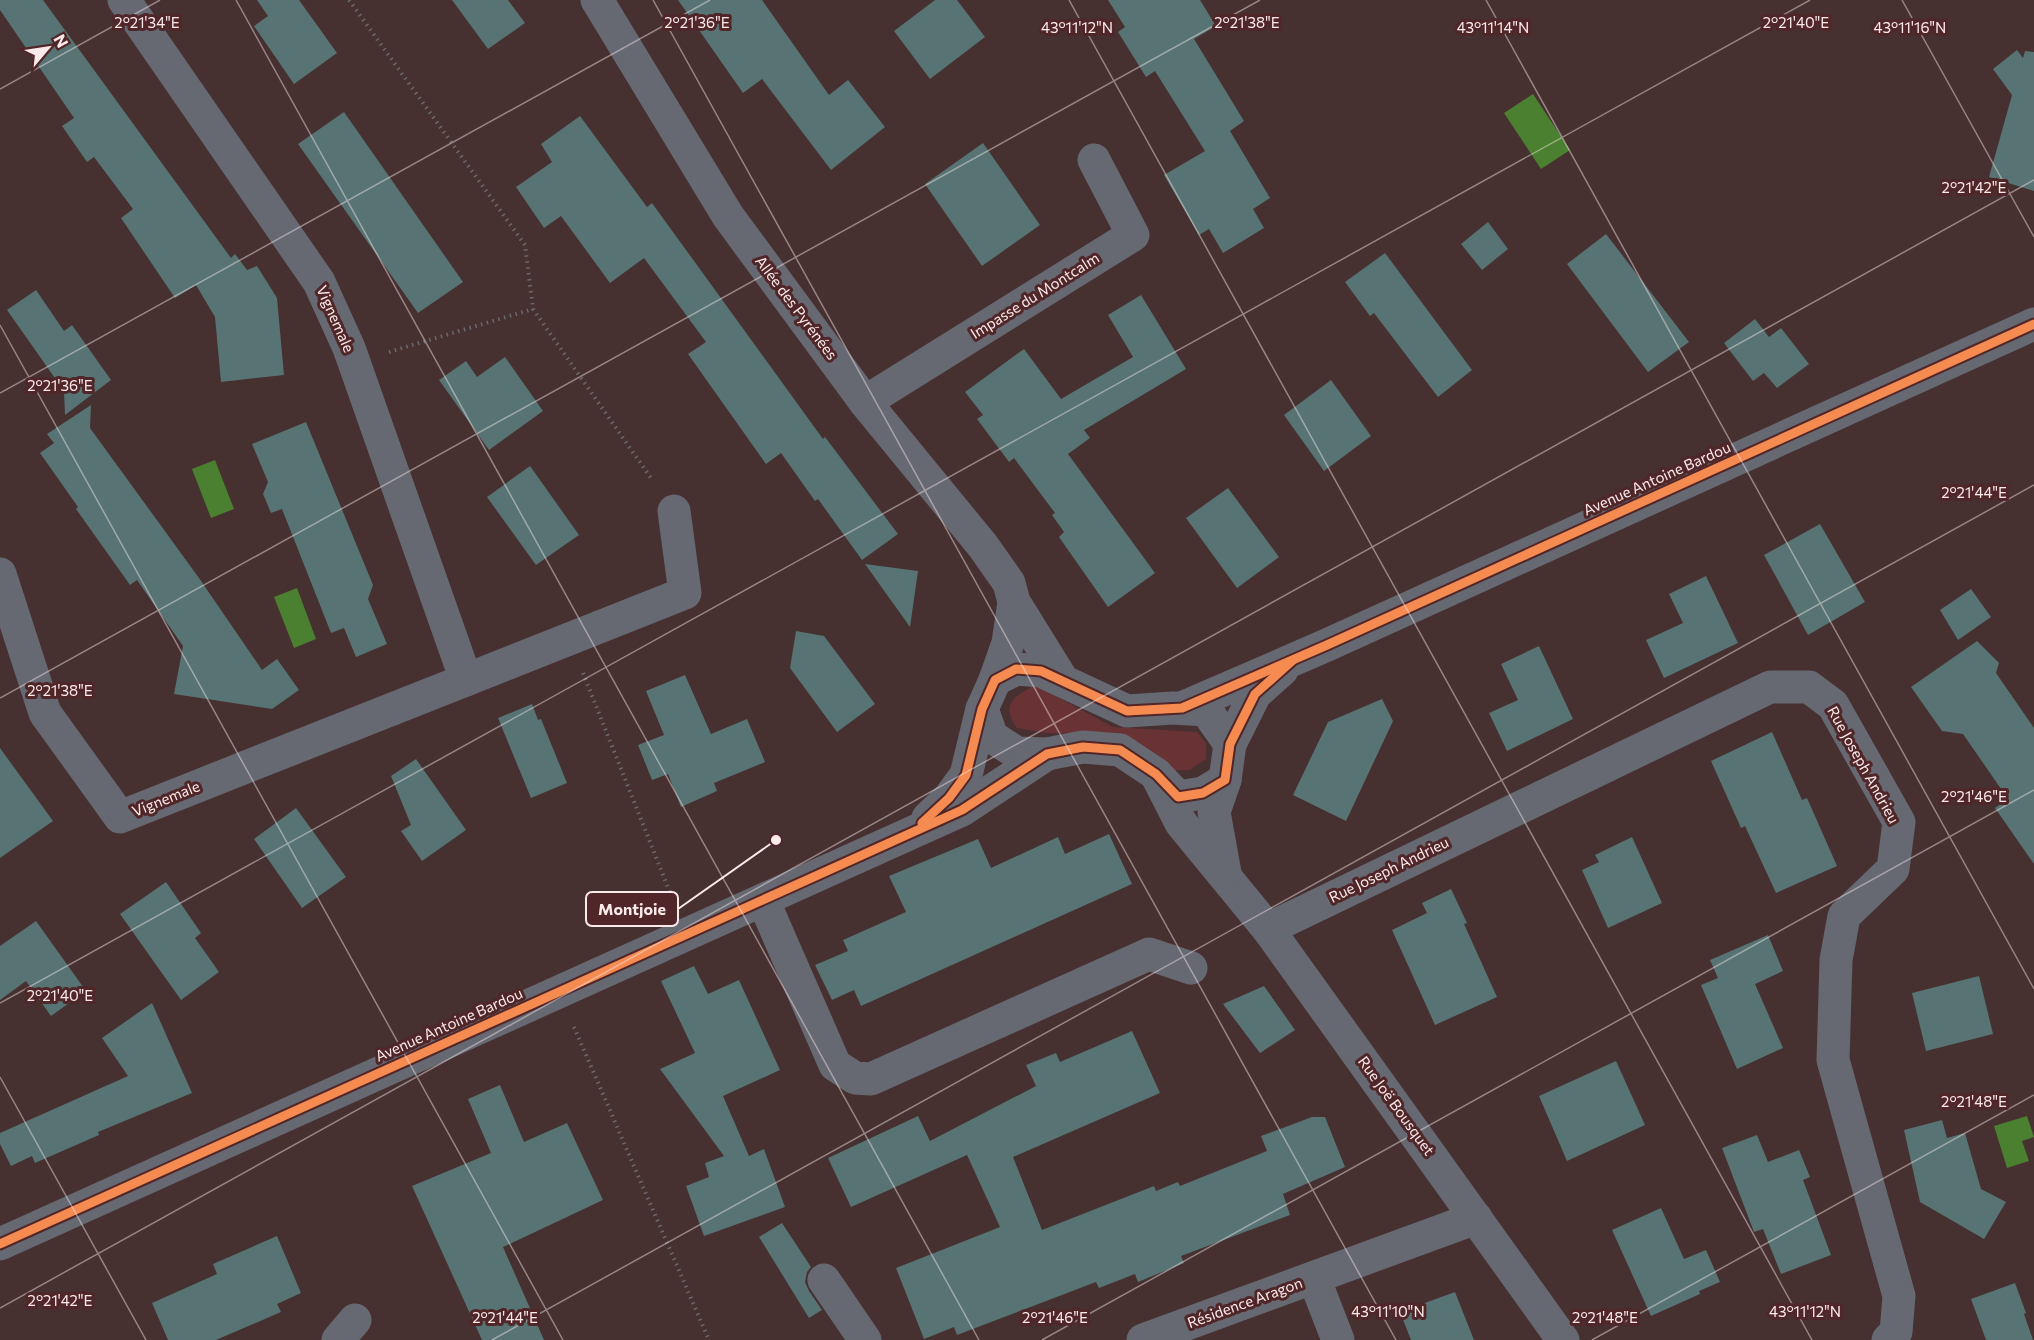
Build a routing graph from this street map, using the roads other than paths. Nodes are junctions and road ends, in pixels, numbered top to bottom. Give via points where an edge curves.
1 (124, 0) edge
2 (597, 0) edge
3 (1094, 160) dead end
4 (2034, 324) edge
5 (865, 402) junction
6 (674, 511) road end
7 (0, 574) edge
8 (1014, 602) junction
9 (1292, 660) junction
10 (466, 680) junction
11 (1063, 681) junction
12 (989, 695) junction
13 (1182, 708) junction
14 (1230, 744) junction
15 (1047, 754) junction
16 (1156, 774) junction
17 (1225, 780) junction
18 (911, 833) junction
19 (1225, 875) junction
20 (763, 900) junction
21 (1268, 929) junction
22 (1191, 968) dead end
23 (1476, 1218) junction
24 (0, 1244) edge
25 (1314, 1278) junction
26 (824, 1280) dead end
27 (865, 1340) edge
28 (1143, 1340) edge
29 (1338, 1340) edge
30 (1563, 1340) edge
31 (1888, 1340) edge

1 - 10 street, Vignemale via 319,282 354,362
2 - 5 street, Allée des Pyrénées via 728,216
3 - 5 street, Impasse du Montcalm via 1133,235
4 - 9 street, Avenue Antoine Bardou
5 - 8 street, Allée des Pyrénées via 982,546 1009,583
6 - 10 street, Vignemale via 685,593
7 - 10 street, Vignemale via 45,713 120,817
8 - 11 street, Allée des Pyrénées
8 - 12 street via 1008,643
9 - 13 street, Avenue Antoine Bardou
9 - 14 street, Avenue Antoine Bardou via 1255,694
11 - 12 street via 1041,671 1016,669
11 - 13 street via 1127,711
12 - 15 street via 992,737 1017,753
12 - 18 street, Avenue Antoine Bardou via 966,776 949,798
13 - 14 street via 1206,710
14 - 17 street, Avenue Antoine Bardou
15 - 16 street via 1083,747 1120,750
15 - 18 street, Avenue Antoine Bardou via 962,810
16 - 17 street via 1179,797 1203,793
16 - 19 street, Rue Joë Bousquet via 1181,823
17 - 19 street, Rue Joë Bousquet via 1214,812
18 - 20 street, Avenue Antoine Bardou
19 - 21 street, Rue Joë Bousquet
20 - 22 street via 835,1065 855,1078 871,1079 1149,954
20 - 24 street, Avenue Antoine Bardou
21 - 23 street, Rue Joë Bousquet
21 - 31 street, Rue Joseph Andrieu via 1770,687 1809,687 1833,705 1899,822 1893,869 1844,916 1836,960 1833,1060 1899,1296 1896,1332
23 - 25 street, Résidence Aragon
23 - 30 street, Rue Joë Bousquet
25 - 28 street, Résidence Aragon
25 - 29 street, Résidence Aragon
26 - 27 street

